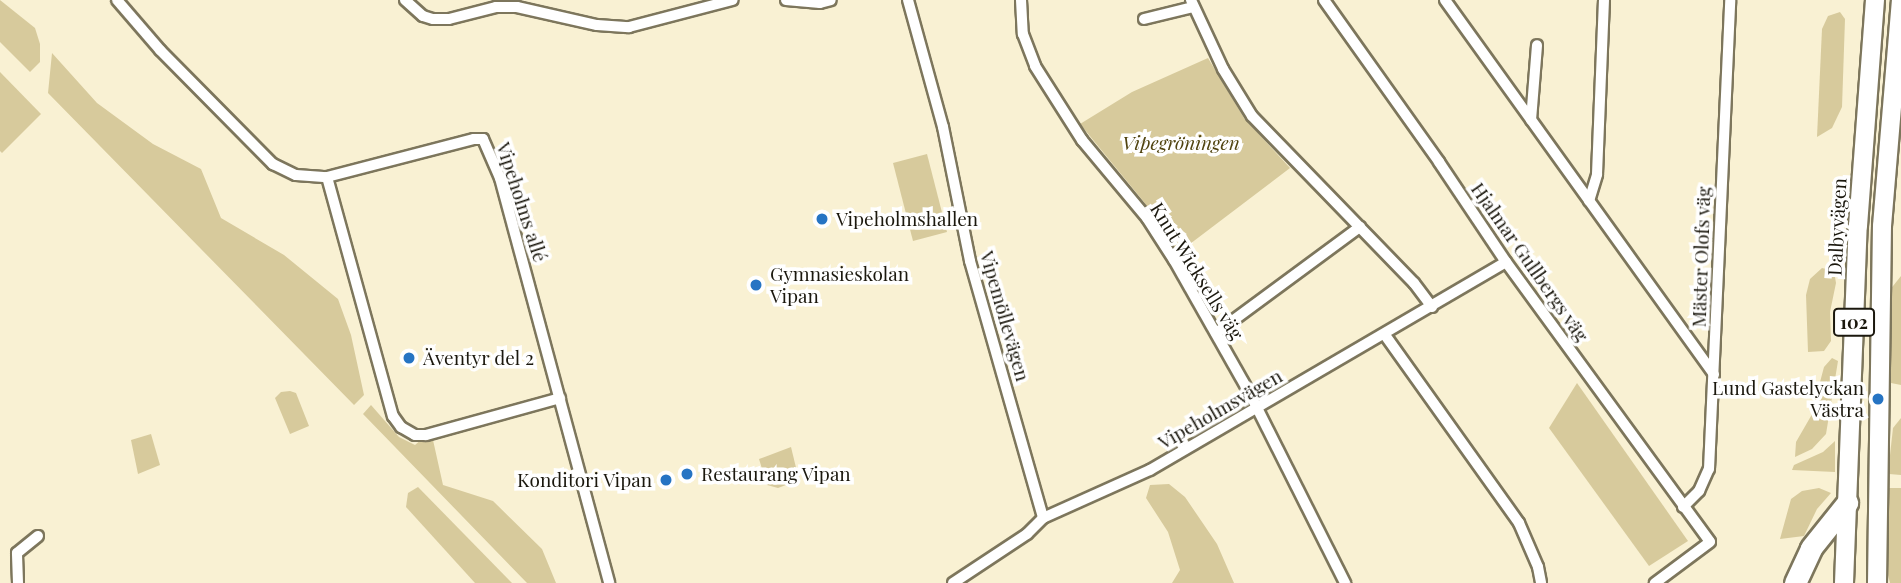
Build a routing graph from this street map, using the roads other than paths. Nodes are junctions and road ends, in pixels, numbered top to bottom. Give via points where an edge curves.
1 (117, 0) edge
2 (405, 0) edge
3 (733, 0) edge
4 (786, 0) edge
5 (831, 0) edge
6 (908, 0) edge
7 (1021, 0) edge
8 (1324, 0) edge
9 (1445, 0) edge
10 (1604, 0) edge
11 (1730, 0) edge
12 (1875, 0) edge
13 (1900, 0) edge
14 (1192, 3) edge
15 (1144, 19) dead end
16 (1536, 45) dead end
17 (1531, 120) junction
18 (327, 177) junction
19 (1589, 201) junction
20 (1360, 227) junction
21 (1506, 262) junction
22 (1432, 307) junction
23 (1216, 333) junction
24 (1385, 335) junction
25 (1714, 374) junction
26 (560, 398) junction
27 (1257, 408) junction
28 (1847, 503) junction
29 (1683, 507) junction
30 (1043, 518) junction
31 (38, 536) dead end
32 (18, 583) edge
33 (609, 583) edge
34 (953, 583) edge
35 (1345, 583) edge
36 (1541, 583) edge
37 (1655, 583) edge
38 (1795, 583) edge
39 (1844, 583) edge
40 (1877, 583) edge

1 - 18 street, Vipeholms allé via 274,164 296,175
2 - 3 street via 433,19 517,7 597,25 629,27
4 - 5 street
6 - 30 street, Vipemöllevägen via 943,127 970,261
7 - 23 street, Knut Wicksells väg via 1026,44 1045,84 1082,140 1153,228
8 - 21 street, Hjalmar Gullbergs väg
9 - 17 street
10 - 19 street via 1597,174
11 - 25 street, Mäster Olofs väg
12 - 28 main road, Dalbyvägen / 102 via 1858,226
13 - 40 main road, 102 via 1882,238
14 - 15 street
14 - 20 street via 1223,69 1252,116
16 - 17 street
17 - 19 street
18 - 26 street via 393,416 401,427 426,435
18 - 26 street, Vipeholms allé via 483,139 500,178
19 - 25 street
20 - 22 street
20 - 23 street
21 - 22 street, Vipeholmsvägen
21 - 29 street, Hjalmar Gullbergs väg
22 - 24 street, Vipeholmsvägen
23 - 27 street, Knut Wicksells väg
24 - 27 street, Vipeholmsvägen
24 - 36 street via 1519,523
25 - 29 street, Mäster Olofs väg via 1709,469 1699,491
26 - 33 street, Vipeholms allé
27 - 30 street, Vipeholmsvägen via 1139,475
27 - 35 street, Knut Wicksells väg
28 - 38 highway via 1811,548
28 - 39 main road, Dalbyvägen / 102
29 - 37 street, Hjalmar Gullbergs väg via 1710,542
30 - 34 street, Vipeholmsvägen via 1027,534
31 - 32 street via 18,553

